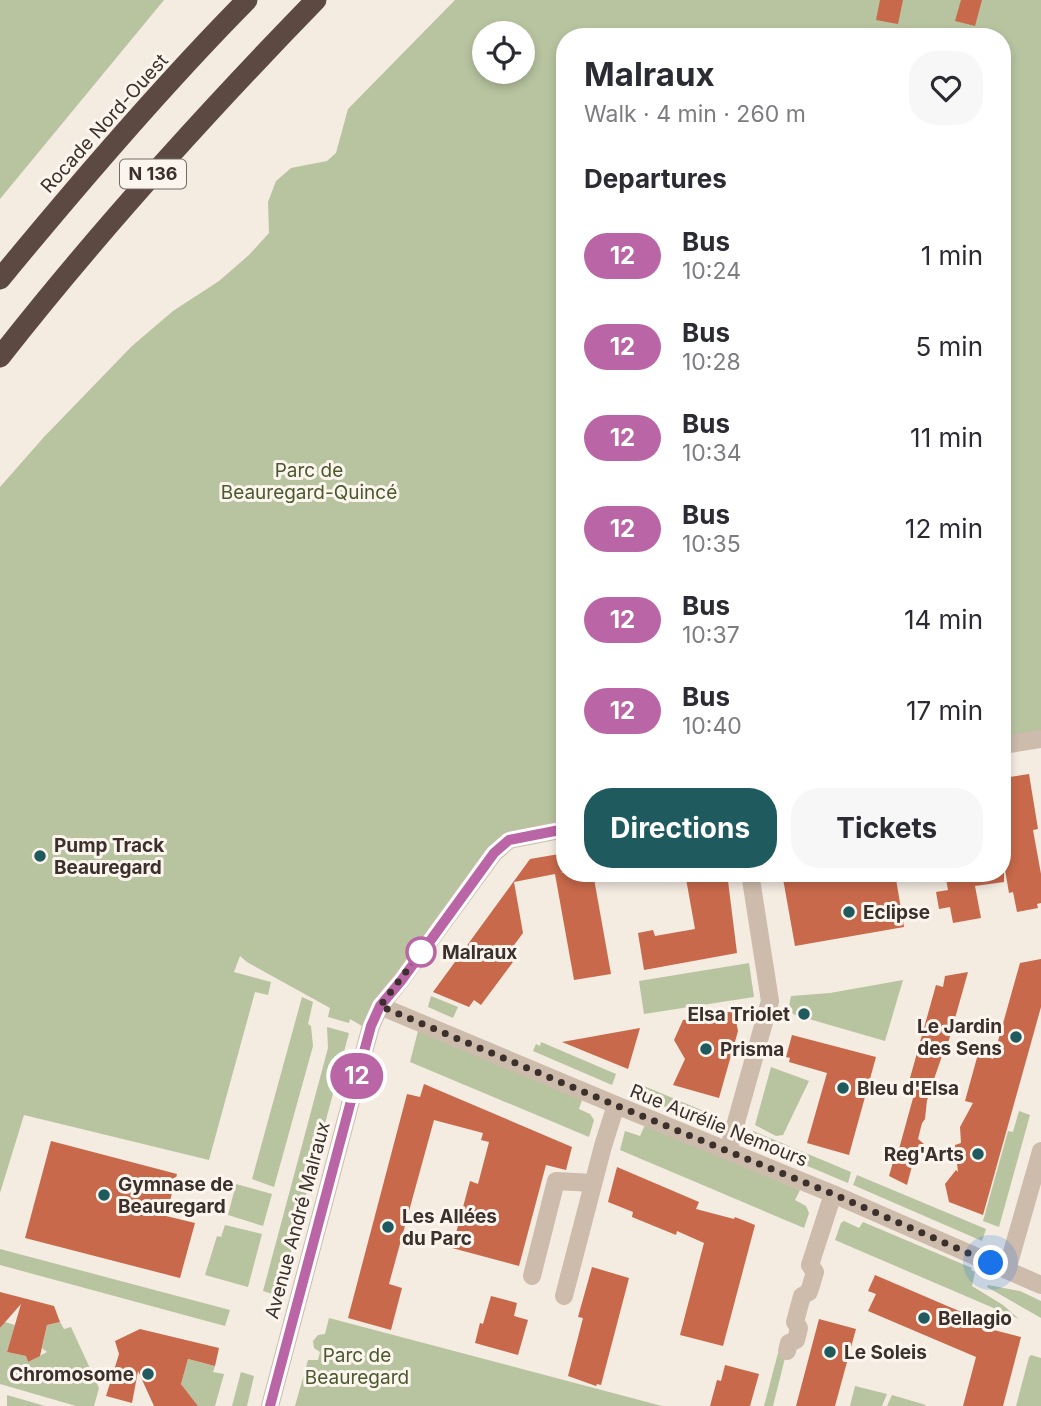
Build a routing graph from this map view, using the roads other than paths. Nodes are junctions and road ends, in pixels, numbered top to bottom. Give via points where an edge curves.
1 (247, 0) edge
2 (316, 0) edge
3 (0, 279) edge
4 (0, 357) edge
5 (1041, 739) edge
6 (1011, 744) edge
7 (556, 831) edge
8 (751, 882) edge
9 (380, 1006) junction
10 (615, 1105) junction
11 (1041, 1150) edge
12 (728, 1151) junction
13 (593, 1183) junction
14 (833, 1194) junction
15 (1007, 1270) junction
16 (532, 1276) dead end
17 (1041, 1285) edge
18 (564, 1296) dead end
19 (788, 1351) dead end
20 (270, 1406) edge

1 - 3 highway, Rocade Nord-Ouest / N 136 via 102,158
2 - 4 highway, N 136 via 195,126
5 - 6 street
7 - 9 street, Avenue André Malraux via 509,840 494,853
8 - 12 street via 770,1001
9 - 10 street, Rue Aurélie Nemours
9 - 20 street, Avenue André Malraux
10 - 12 street, Rue Aurélie Nemours
10 - 13 street
11 - 15 street
12 - 14 street, Rue Aurélie Nemours
13 - 16 street via 556,1181
13 - 18 street
14 - 15 street, Rue Aurélie Nemours
14 - 19 street via 810,1265 815,1272 795,1322 799,1328 796,1340 789,1343
15 - 17 street, Rue Aurélie Nemours

